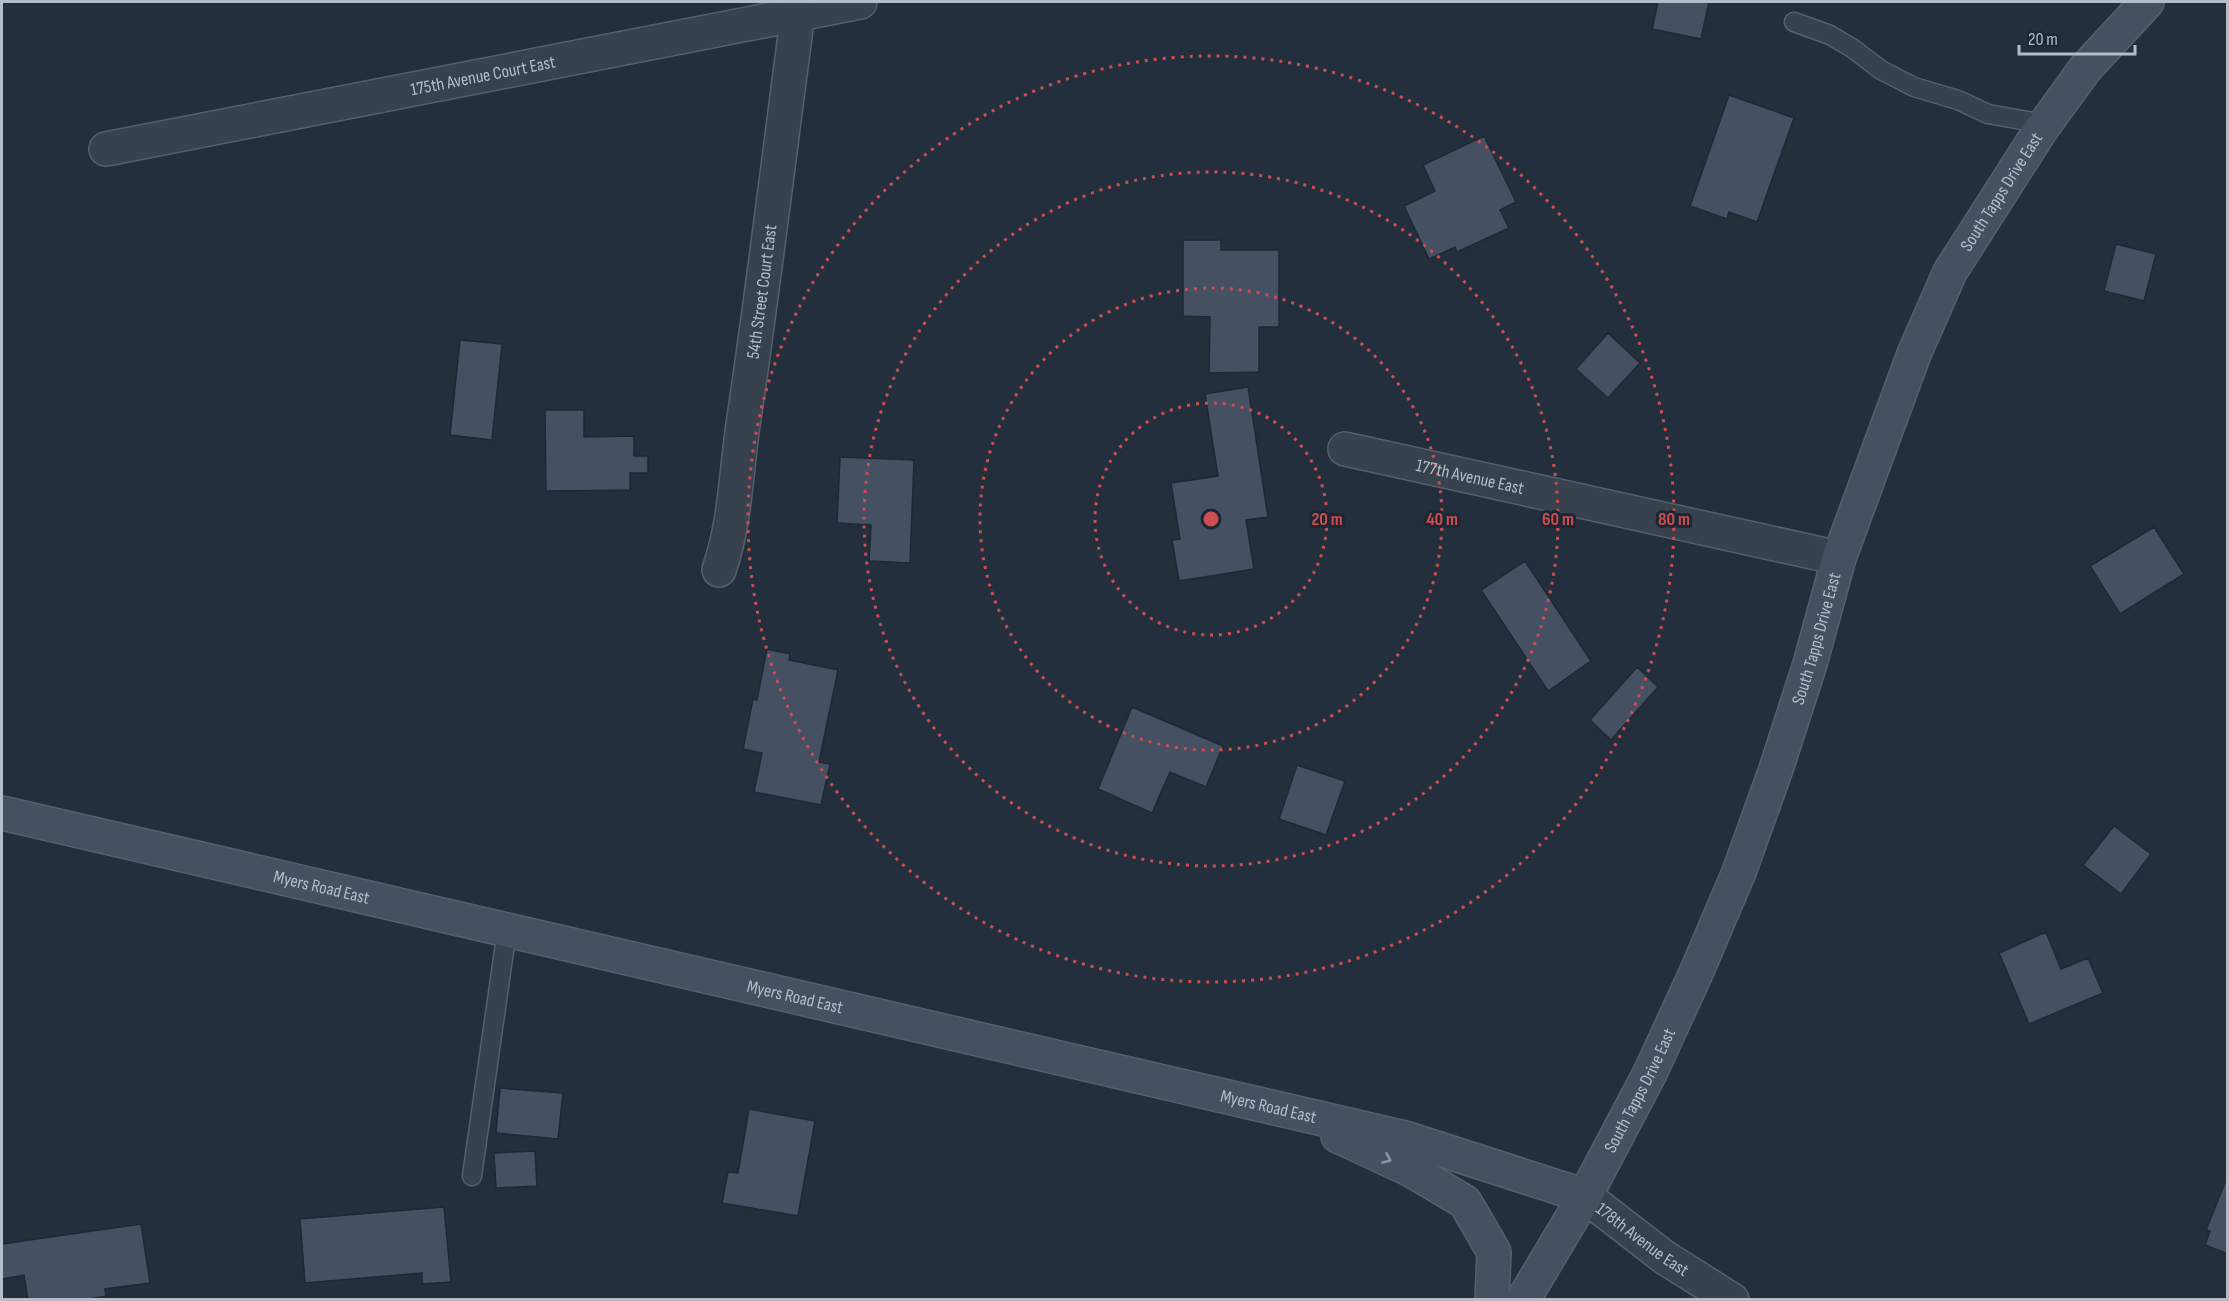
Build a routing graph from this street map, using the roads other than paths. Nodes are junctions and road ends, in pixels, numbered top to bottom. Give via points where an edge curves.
1 (860, 2) edge
2 (2147, 2) edge
3 (798, 13) junction
4 (1794, 22) dead end
5 (2045, 124) junction
6 (106, 149) dead end
7 (1345, 449) dead end
8 (1839, 558) junction
9 (719, 570) dead end
10 (2, 813) edge
11 (507, 930) junction
12 (1298, 1113) junction
13 (472, 1176) dead end
14 (1585, 1196) junction
15 (1492, 1299) edge
16 (1523, 1299) edge
17 (1732, 1299) edge

1 - 3 street, 175th Avenue Court East
2 - 5 street, South Tapps Drive East via 2085,69
3 - 6 street, 175th Avenue Court East
3 - 9 street, 54th Street Court East via 734,502
4 - 5 lane via 1830,35 1914,87 1988,114
5 - 8 street, South Tapps Drive East via 1950,272 1914,354
7 - 8 street, 177th Avenue East
8 - 14 street, South Tapps Drive East via 1810,664 1739,872 1654,1064
10 - 11 street, Myers Road East
11 - 12 street, Myers Road East
11 - 13 lane
12 - 14 street, Myers Road East via 1405,1138
12 -> 15 street via 1465,1202 1494,1252
14 - 16 street, South Tapps Drive East
14 - 17 street, 178th Avenue East via 1664,1257

